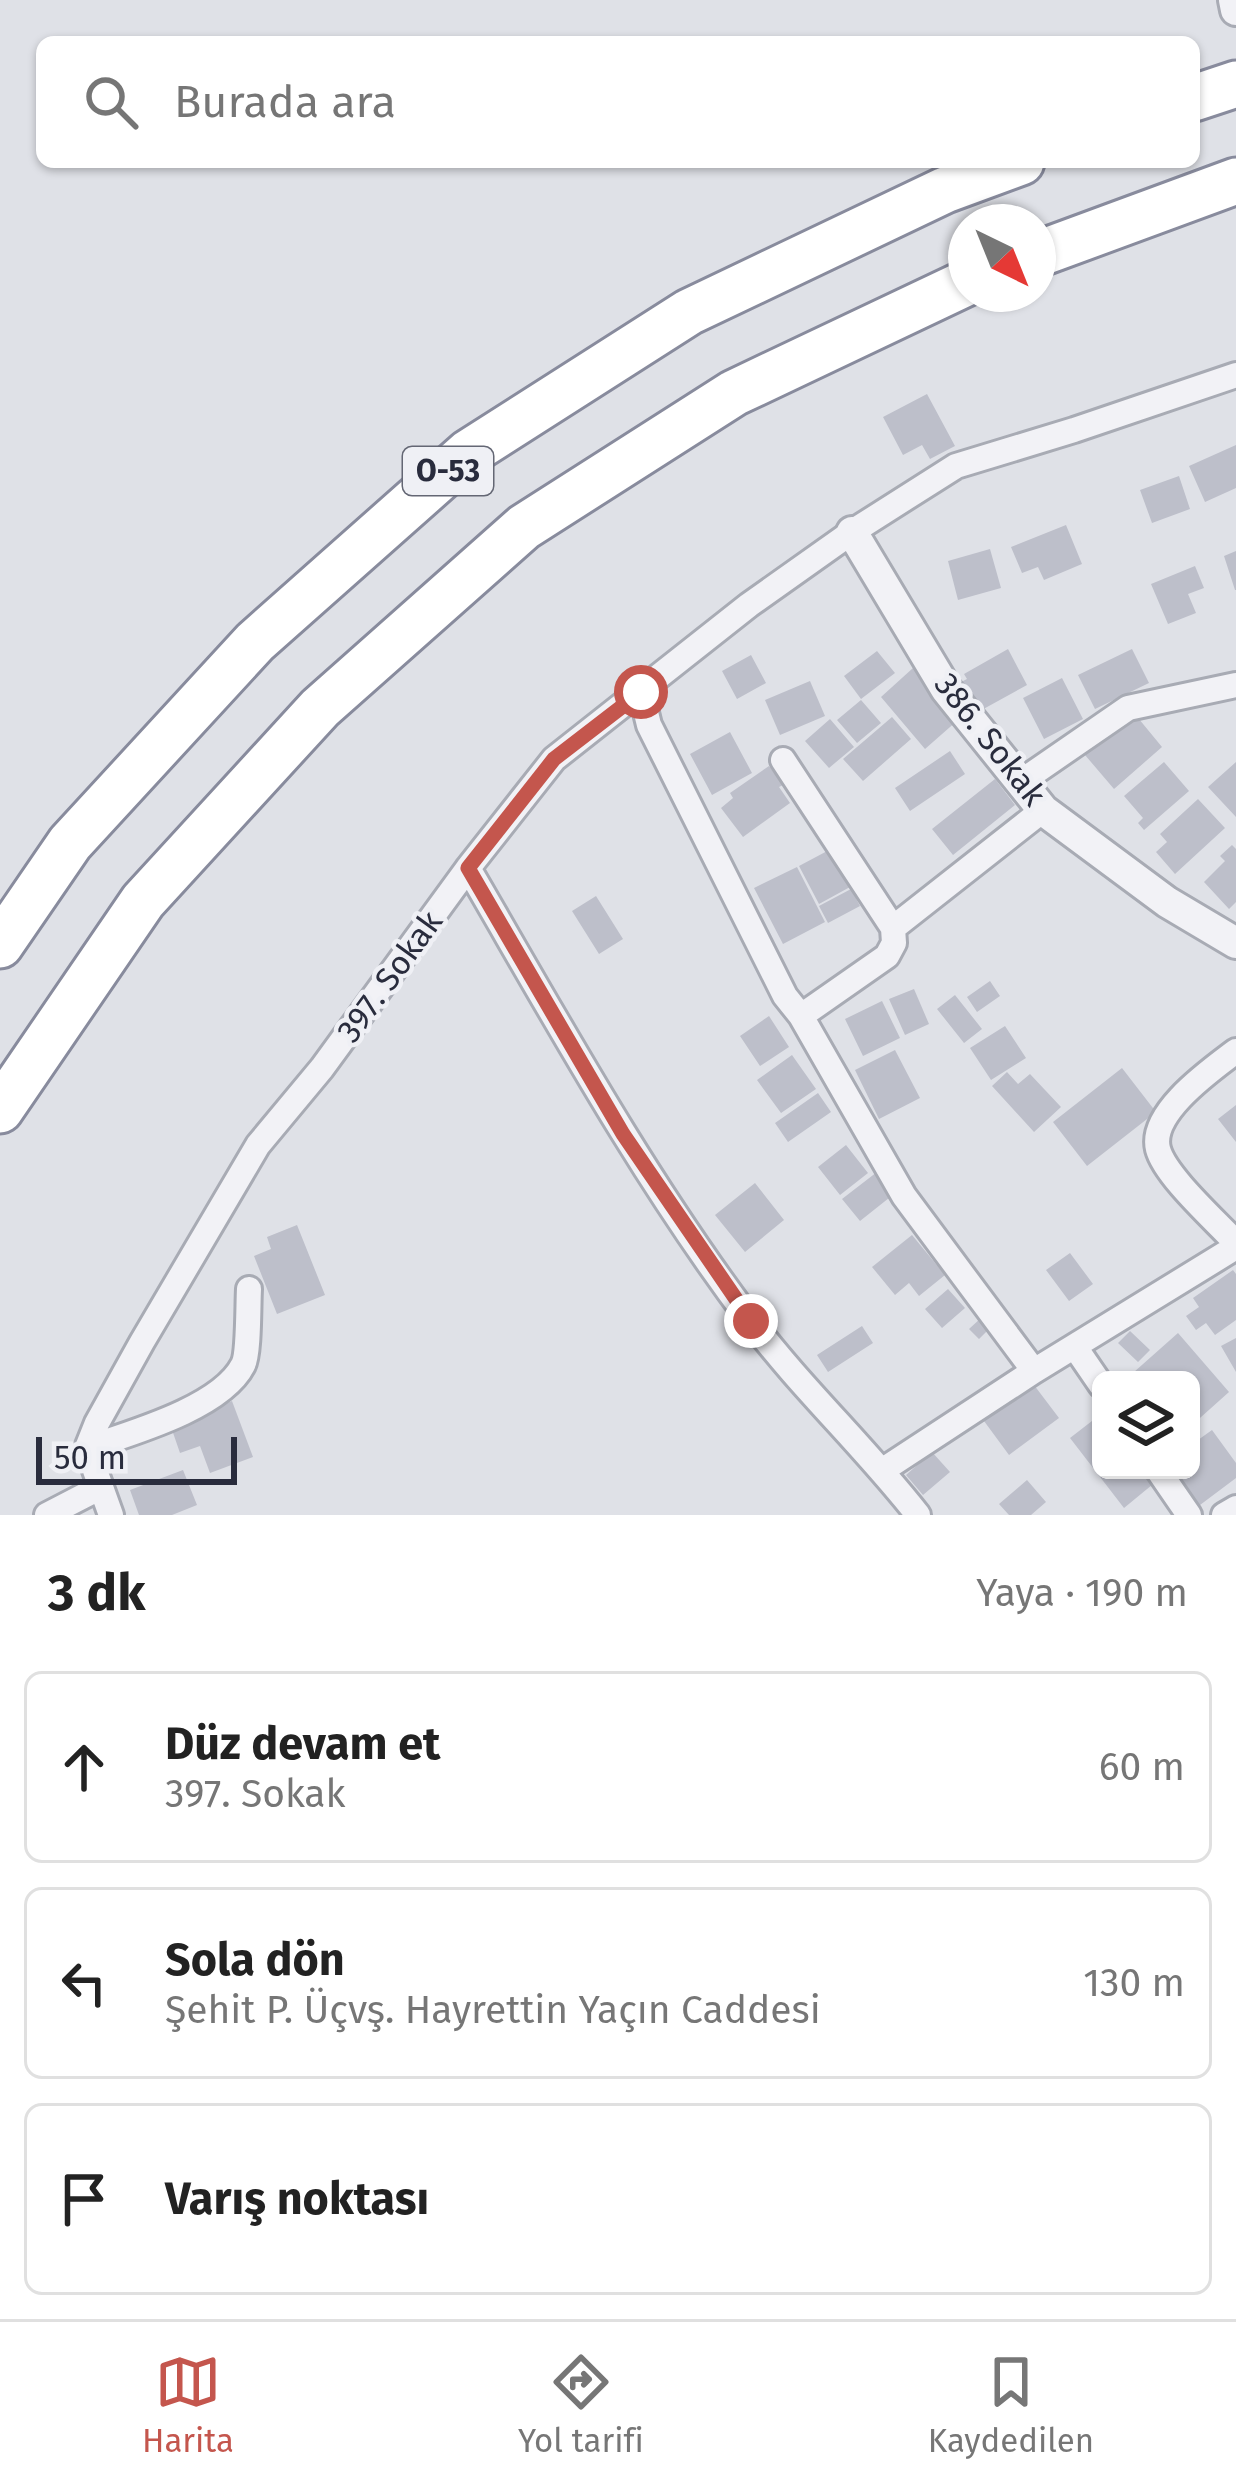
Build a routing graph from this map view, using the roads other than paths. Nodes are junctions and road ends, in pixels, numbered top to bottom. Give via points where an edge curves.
1 (1234, 0) edge
2 (1236, 10) edge
3 (1236, 84) edge
4 (1200, 96) edge
5 (1006, 168) edge
6 (1236, 181) edge
7 (1056, 247) edge
8 (948, 292) edge
9 (1236, 375) edge
10 (852, 532) junction
11 (1236, 685) edge
12 (641, 692) junction
13 (782, 760) dead end
14 (1022, 781) junction
15 (1043, 810) junction
16 (468, 868) junction
17 (893, 928) junction
18 (1236, 943) edge
19 (0, 946) edge
20 (801, 1016) junction
21 (1236, 1051) edge
22 (0, 1110) edge
23 (1236, 1245) edge
24 (249, 1289) dead end
25 (1075, 1347) junction
26 (1034, 1372) junction
27 (1092, 1372) edge
28 (87, 1448) junction
29 (883, 1470) junction
30 (1164, 1479) edge
31 (101, 1487) junction
32 (47, 1515) edge
33 (111, 1515) edge
34 (918, 1515) edge
35 (1189, 1515) edge

1 - 2 street
3 - 4 highway
5 - 19 highway, O-53 via 689,312 468,453 255,642 70,843
6 - 7 highway
8 - 22 highway, O-53 via 734,393 524,527 320,708 143,901
9 - 10 street, 397. Sokak via 956,466
10 - 12 street, 397. Sokak
10 - 14 street, 386. Sokak via 946,689
11 - 14 street via 1128,708
12 - 16 street, 397. Sokak via 554,759
12 - 20 street via 649,725
13 - 17 street
14 - 15 street, 386. Sokak
15 - 17 street
15 - 18 street, 386. Sokak
16 - 28 street, 397. Sokak via 258,1145
16 - 29 street via 623,1134 738,1302
17 - 20 street via 887,956
20 - 26 street via 904,1196
21 - 23 street via 1190,1086 1160,1126 1157,1147 1168,1171
23 - 25 street
24 - 28 street via 245,1363 218,1393
25 - 26 street
25 - 27 street
26 - 29 street
28 - 31 street
29 - 34 street
30 - 35 street
31 - 32 street
31 - 33 street

